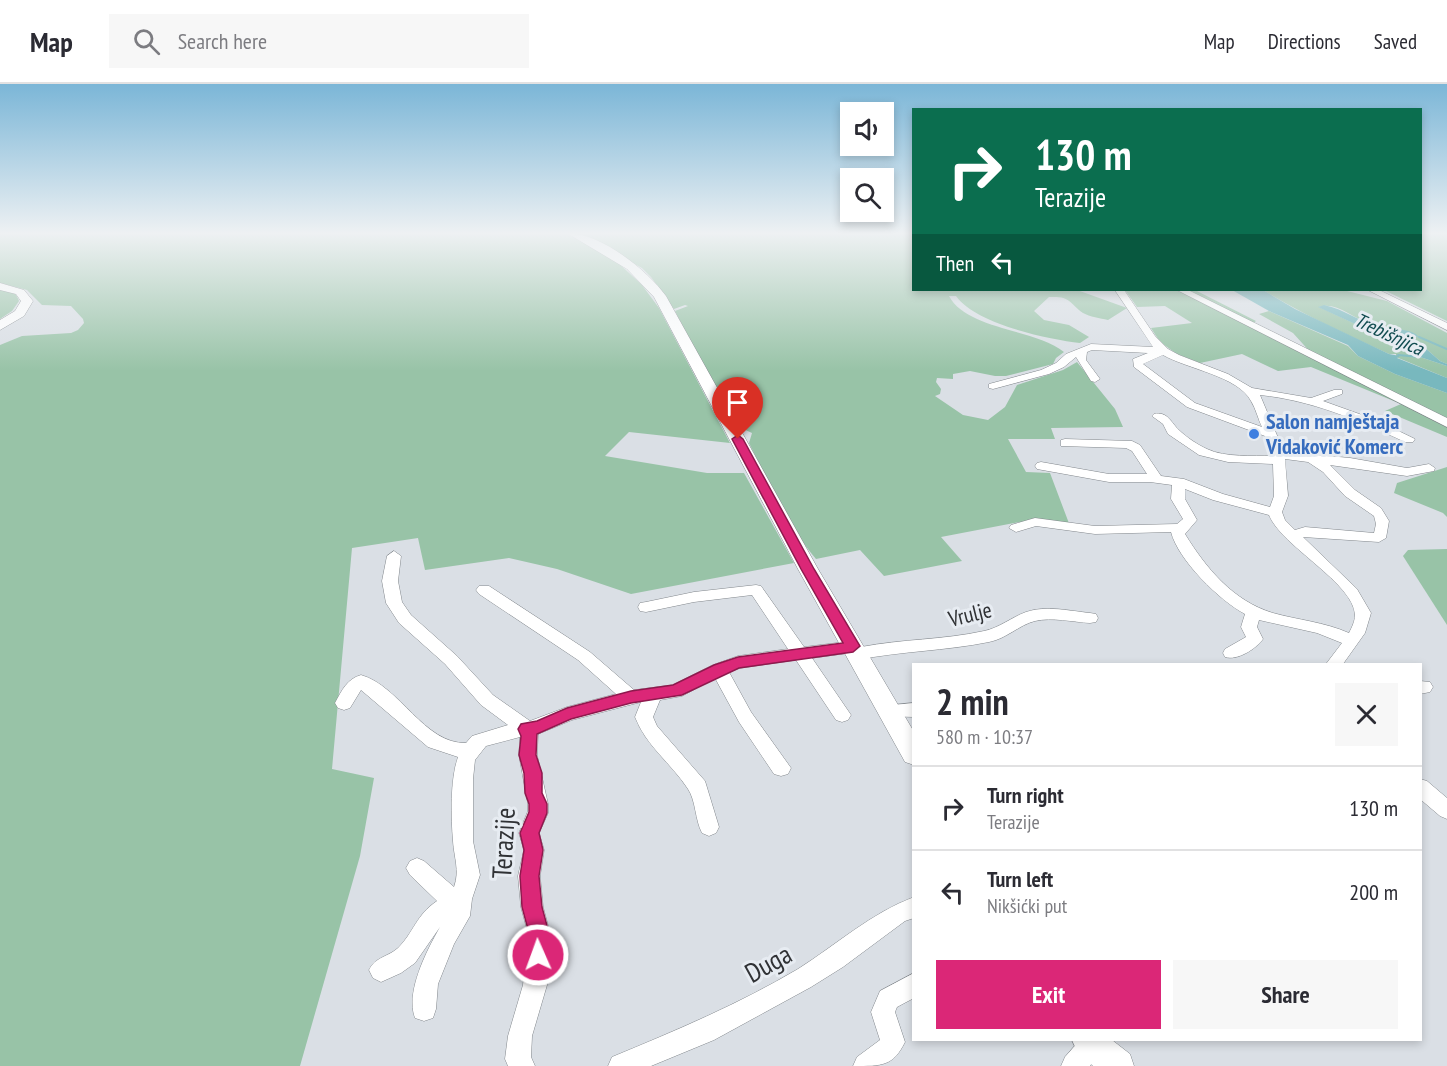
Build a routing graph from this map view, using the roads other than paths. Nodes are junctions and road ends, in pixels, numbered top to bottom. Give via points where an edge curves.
1 (643, 279) edge
2 (0, 286) edge
3 (1121, 291) edge
4 (1184, 291) edge
5 (1375, 291) edge
6 (0, 326) edge
7 (1447, 327) edge
8 (1082, 351) junction
9 (1164, 351) junction
10 (1095, 379) dead end
11 (993, 386) dead end
12 (1250, 391) junction
13 (1338, 392) dead end
14 (1311, 402) junction
15 (1158, 416) dead end
16 (1447, 423) edge
17 (1270, 434) junction
18 (1409, 439) dead end
19 (1065, 443) dead end
20 (1279, 457) junction
21 (1312, 460) junction
22 (1041, 466) dead end
23 (1429, 468) dead end
24 (1157, 479) junction
25 (1179, 482) junction
26 (1275, 512) junction
27 (1016, 528) dead end
28 (1180, 528) junction
29 (1292, 536) junction
30 (394, 556) dead end
31 (484, 590) dead end
32 (646, 608) dead end
33 (1254, 612) junction
34 (1090, 618) dead end
35 (1351, 640) junction
36 (855, 650) junction
37 (1231, 653) dead end
38 (799, 654) junction
39 (1335, 663) edge
40 (719, 669) junction
41 (653, 695) junction
42 (631, 697) junction
43 (344, 703) dead end
44 (912, 710) edge
45 (889, 711) junction
46 (842, 715) dead end
47 (527, 729) junction
48 (471, 750) junction
49 (912, 751) edge
50 (781, 768) dead end
51 (1422, 789) edge
52 (1447, 810) edge
53 (709, 827) dead end
54 (417, 868) dead end
55 (461, 899) junction
56 (912, 908) edge
57 (381, 970) dead end
58 (912, 986) edge
59 (424, 1009) dead end
60 (1085, 1050) edge
61 (632, 1062) edge
62 (522, 1066) edge
63 (866, 1066) edge
64 (1118, 1066) edge

1 - 36 main road via 656,291
2 - 6 main road via 20,292 27,301 20,313
3 - 9 street
4 - 16 street
5 - 7 street
8 - 9 street via 1102,346
8 - 10 street via 1081,360
8 - 11 street via 1045,372
9 - 12 street
9 - 17 street via 1142,357 1138,365 1191,405
12 - 14 street
12 - 17 street
13 - 14 street
14 - 18 street
15 - 20 street via 1203,452 1228,458
17 - 20 street
19 - 24 street via 1128,444 1136,448
20 - 21 street
20 - 26 street via 1281,496
21 - 23 street via 1407,472
21 - 29 street via 1372,508 1381,518 1381,533 1379,538 1305,531
22 - 24 street via 1109,478
24 - 25 street
25 - 26 street
25 - 28 street via 1179,499 1190,520
26 - 29 street
27 - 28 street via 1035,522 1095,530
28 - 33 street via 1178,534 1209,578
29 - 35 street via 1357,598 1364,612 1362,626
30 - 47 street via 390,581 394,603 405,619 451,660 487,700
31 - 42 street via 584,656
32 - 38 street via 694,597 756,590
33 - 35 street
33 - 37 street via 1249,627 1255,639
34 - 36 street, Vrulje via 1031,616 991,636
35 - 39 street
36 - 38 street
36 - 45 main road
38 - 40 street via 755,658
38 - 46 street
40 - 41 street via 676,691
40 - 50 street via 745,717
41 - 42 street
41 - 53 street via 644,717 646,723 698,786
42 - 47 street
43 - 48 street via 361,681 439,746
44 - 45 street
45 - 49 main road
47 - 48 street via 479,741
47 - 62 street, Terazije via 538,804 529,833 534,850 529,876 539,933 535,984 520,1036 518,1059
48 - 55 street, Terazije via 466,760 461,807 469,875
51 - 52 street
54 - 55 street via 443,893
55 - 57 street via 429,921 410,954 399,964
55 - 59 street, Terazije via 459,916 426,984
56 - 61 street, Duga via 897,914 803,979 705,1031
58 - 63 street via 888,999 884,1012 893,1042 886,1053
60 - 64 main road

